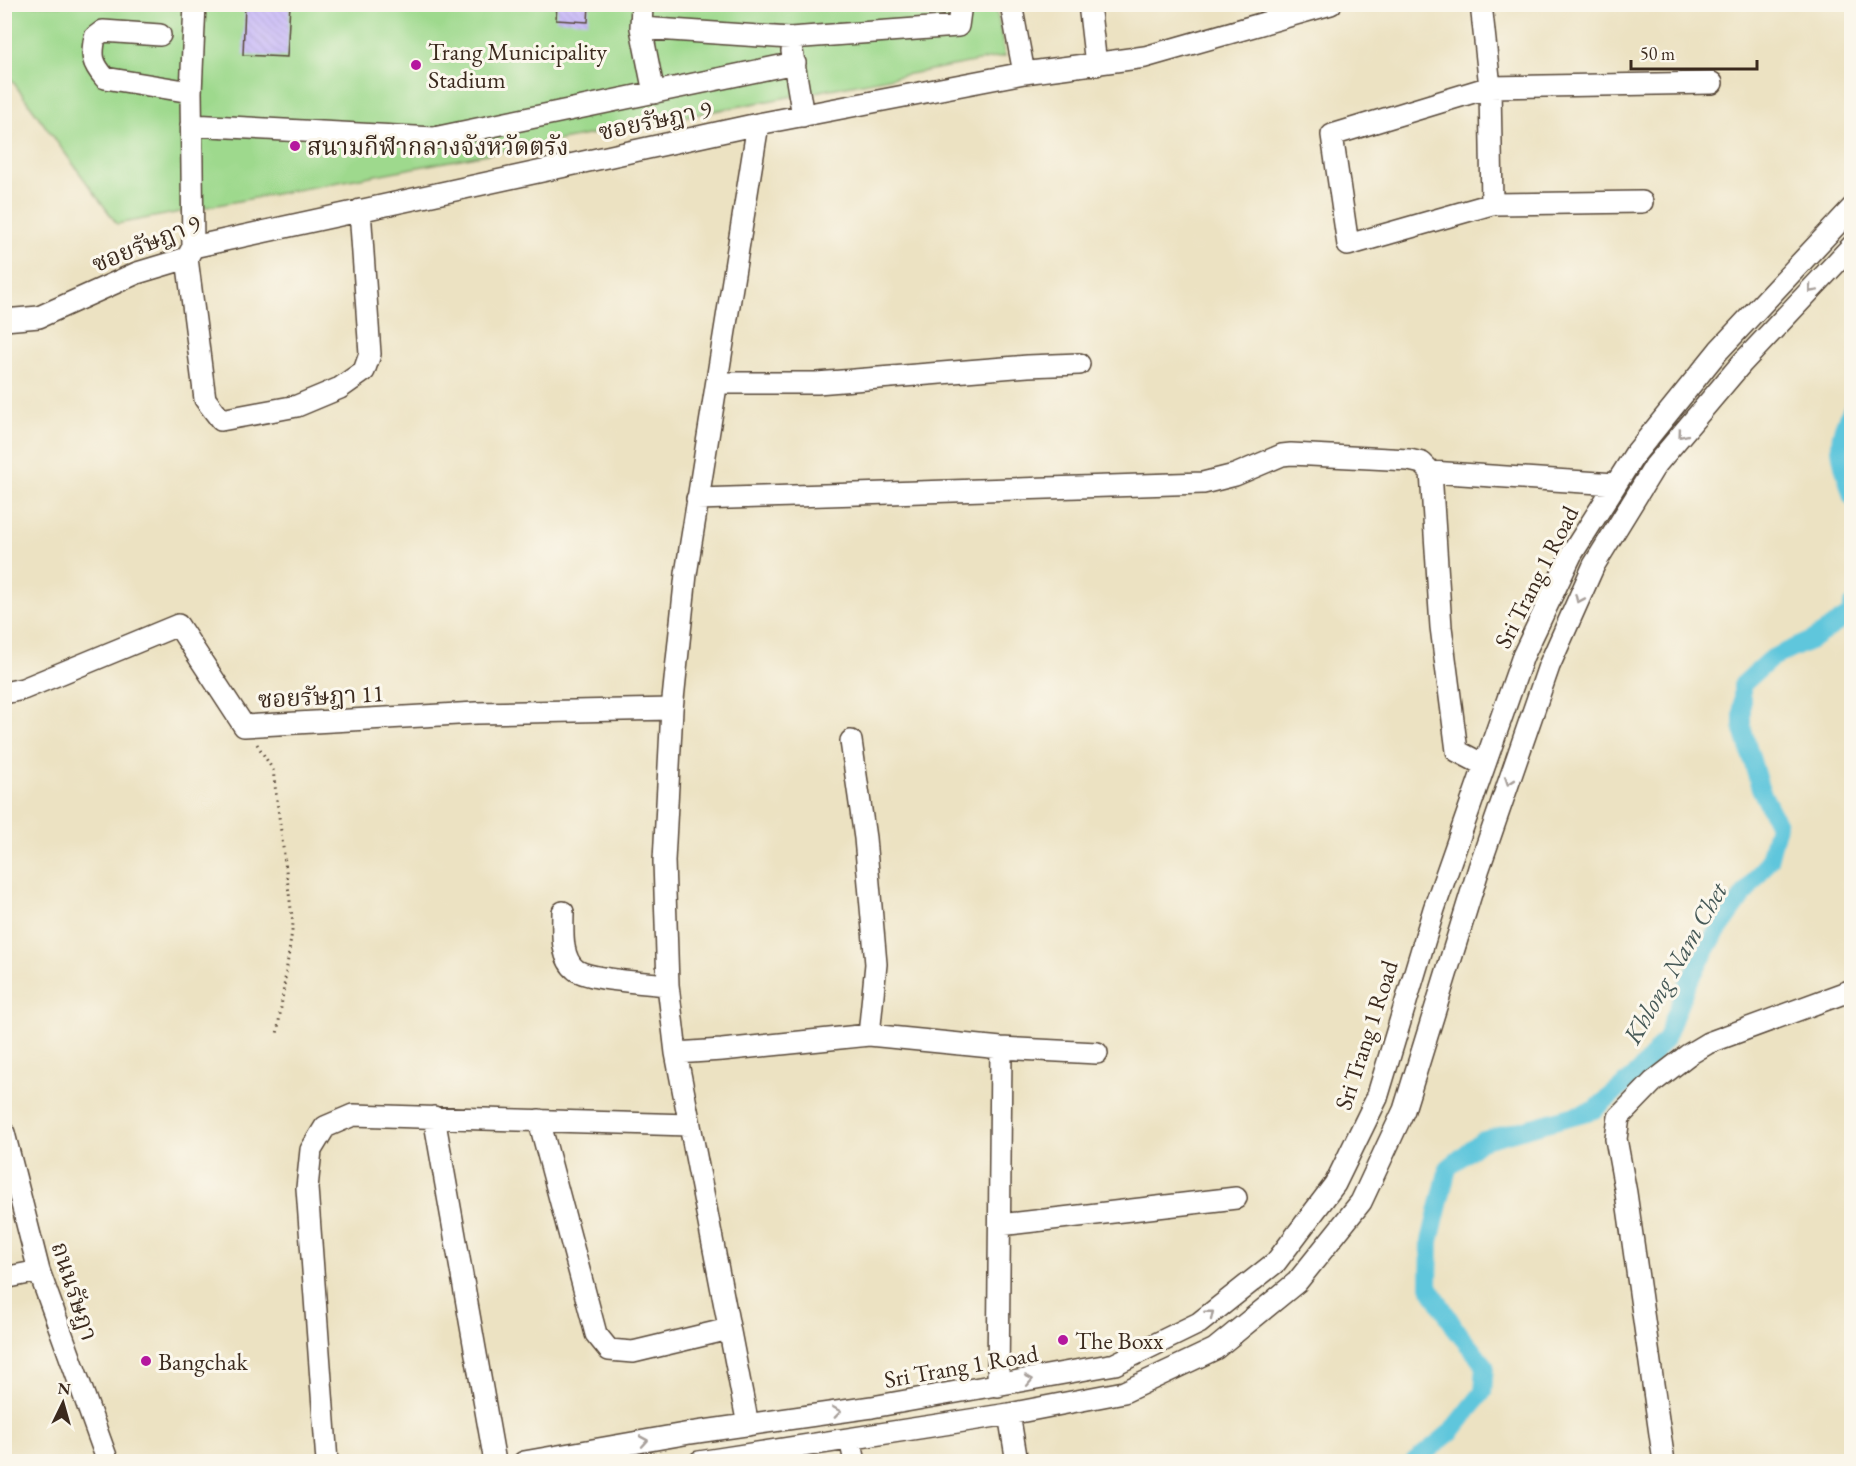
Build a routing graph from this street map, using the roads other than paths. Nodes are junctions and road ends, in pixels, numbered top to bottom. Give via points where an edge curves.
1 (195, 4) edge
2 (642, 4) edge
3 (961, 4) edge
4 (1011, 4) edge
5 (1089, 4) edge
6 (1331, 4) edge
7 (1481, 4) edge
8 (641, 28) junction
9 (160, 35) dead end
10 (790, 38) junction
11 (795, 63) junction
12 (1096, 65) junction
13 (1024, 74) junction
14 (1712, 83) dead end
15 (1490, 87) junction
16 (190, 92) junction
17 (654, 93) junction
18 (803, 116) junction
19 (759, 124) junction
20 (191, 125) junction
21 (1642, 202) dead end
22 (1492, 204) junction
23 (1851, 208) edge
24 (360, 210) junction
25 (1851, 246) edge
26 (190, 252) junction
27 (4, 320) edge
28 (1079, 364) dead end
29 (718, 383) junction
30 (1431, 472) junction
31 (1615, 484) junction
32 (698, 499) junction
33 (4, 693) edge
34 (672, 710) junction
35 (851, 741) dead end
36 (1484, 765) junction
37 (563, 912) dead end
38 (668, 985) junction
39 (1851, 990) edge
40 (869, 1035) junction
41 (1002, 1048) junction
42 (676, 1053) junction
43 (1097, 1053) dead end
44 (434, 1117) junction
45 (540, 1120) junction
46 (689, 1125) junction
47 (4, 1132) edge
48 (1236, 1198) dead end
49 (1000, 1225) junction
50 (39, 1271) junction
51 (4, 1278) edge
52 (729, 1329) junction
53 (998, 1386) junction
54 (1009, 1414) junction
55 (748, 1425) junction
56 (850, 1439) junction
57 (108, 1461) edge
58 (327, 1461) edge
59 (495, 1461) edge
60 (524, 1461) edge
61 (699, 1461) edge
62 (855, 1461) edge
63 (1017, 1461) edge
64 (1664, 1461) edge

1 - 16 street
2 - 8 street
3 - 10 street via 958,26
4 - 13 street
5 - 12 street
6 - 12 street, ซอยรัษฎา 9 via 1145,57
7 - 15 street
8 - 10 street
8 - 17 street
9 - 16 street via 103,31 95,37 95,68 105,78
10 - 11 street
11 - 17 street
11 - 18 street
12 - 13 street, ซอยรัษฎา 9
13 - 18 street, ซอยรัษฎา 9
14 - 15 street
15 - 22 street
15 - 22 street via 1332,135 1348,244
16 - 20 street
17 - 20 street via 434,138
18 - 19 street, ซอยรัษฎา 9
19 - 24 street, ซอยรัษฎา 9
19 - 29 street
20 - 26 street
21 - 22 street
23 - 31 street, Sri Trang 1 Road via 1719,350
24 - 26 street, ซอยรัษฎา 9
24 - 26 street via 370,354 364,371 356,377 297,406 221,420 205,399
25 -> 54 street, Sri Trang 1 Road via 1742,363 1655,466 1594,565 1549,666 1479,868 1404,1110 1361,1202 1297,1282 1215,1349 1124,1392
26 - 27 street, ซอยรัษฎา 9 via 39,316
28 - 29 street via 817,383
29 - 32 street
30 - 31 street
30 - 32 street via 1422,463 1409,460 1291,454 1235,476 1203,483
30 - 36 street via 1441,627 1457,751
31 - 36 street, Sri Trang 1 Road via 1571,555 1523,656
32 - 34 street
33 - 34 street, ซอยรัษฎา 11 via 178,625 244,726 476,713
34 - 38 street via 664,861
35 - 40 street via 865,838 876,964
53 -> 36 street, Sri Trang 1 Road via 1116,1364 1199,1323 1276,1262 1335,1184 1377,1098 1434,909
37 - 38 street via 563,940 576,969 591,975
38 - 42 street
39 - 64 street via 1708,1043 1653,1082 1619,1117 1616,1139
40 - 41 street
40 - 42 street
41 - 43 street
41 - 49 street
42 - 46 street
44 - 45 street
44 - 58 street via 353,1115 325,1127 311,1150 307,1188
44 - 59 street
45 - 46 street
45 - 52 street via 596,1334 609,1350 633,1352
46 - 52 street
47 - 50 street, ถนนรัษฎา
48 - 49 street
49 - 53 street
50 - 51 street
50 - 57 street, ถนนรัษฎา
52 - 55 street
55 -> 53 street, Sri Trang 1 Road
54 - 56 street, Sri Trang 1 Road
54 - 63 street
60 -> 55 street, Sri Trang 1 Road
56 - 61 street, Sri Trang 1 Road
56 - 62 street

